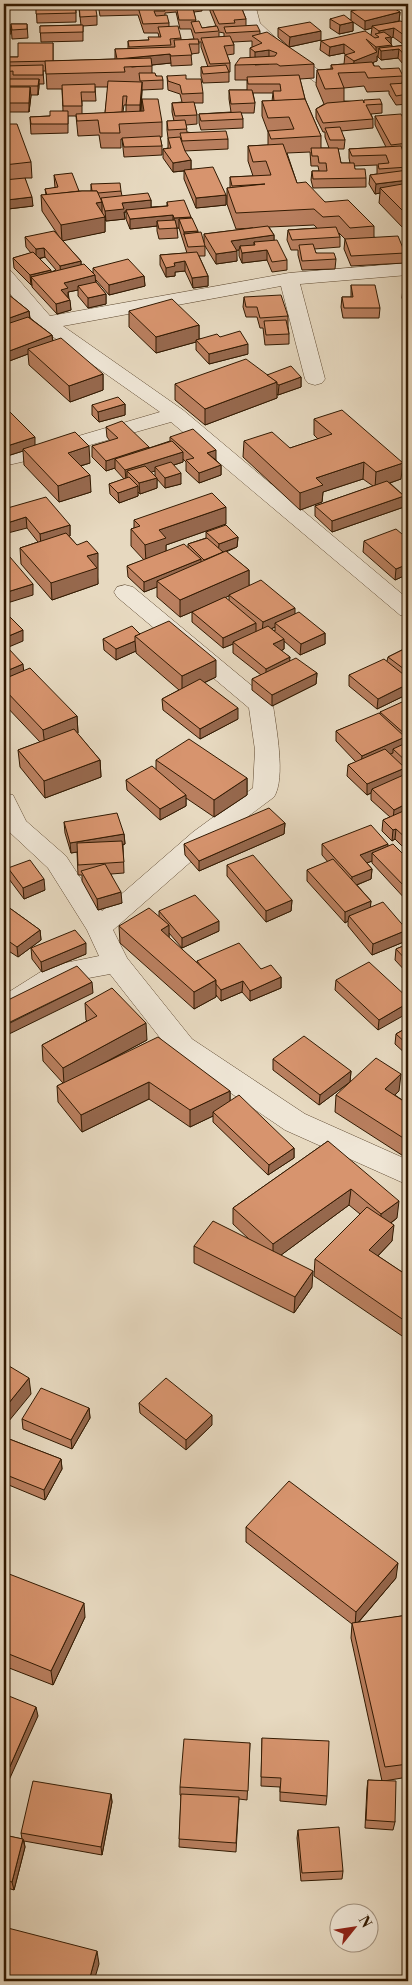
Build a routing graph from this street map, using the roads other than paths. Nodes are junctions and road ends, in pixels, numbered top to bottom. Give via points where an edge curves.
1 (248, 4) edge
2 (321, 79) edge
3 (408, 269) edge
4 (4, 275) edge
5 (289, 279) junction
6 (46, 323) junction
7 (315, 380) dead end
8 (176, 414) junction
9 (4, 460) edge
10 (125, 592) dead end
11 (408, 610) edge
12 (4, 800) edge
13 (99, 928) junction
14 (116, 964) junction
15 (4, 1008) edge
16 (408, 1173) edge

1 - 2 street via 253,24 276,47
3 - 5 street
4 - 6 street
5 - 6 street
5 - 7 street
6 - 8 street
8 - 9 street
8 - 11 street
10 - 13 street via 261,705 267,750 265,792 202,838
12 - 13 street via 16,826 57,862
13 - 14 street
14 - 15 street via 60,973
14 - 16 street via 182,1046 295,1122

